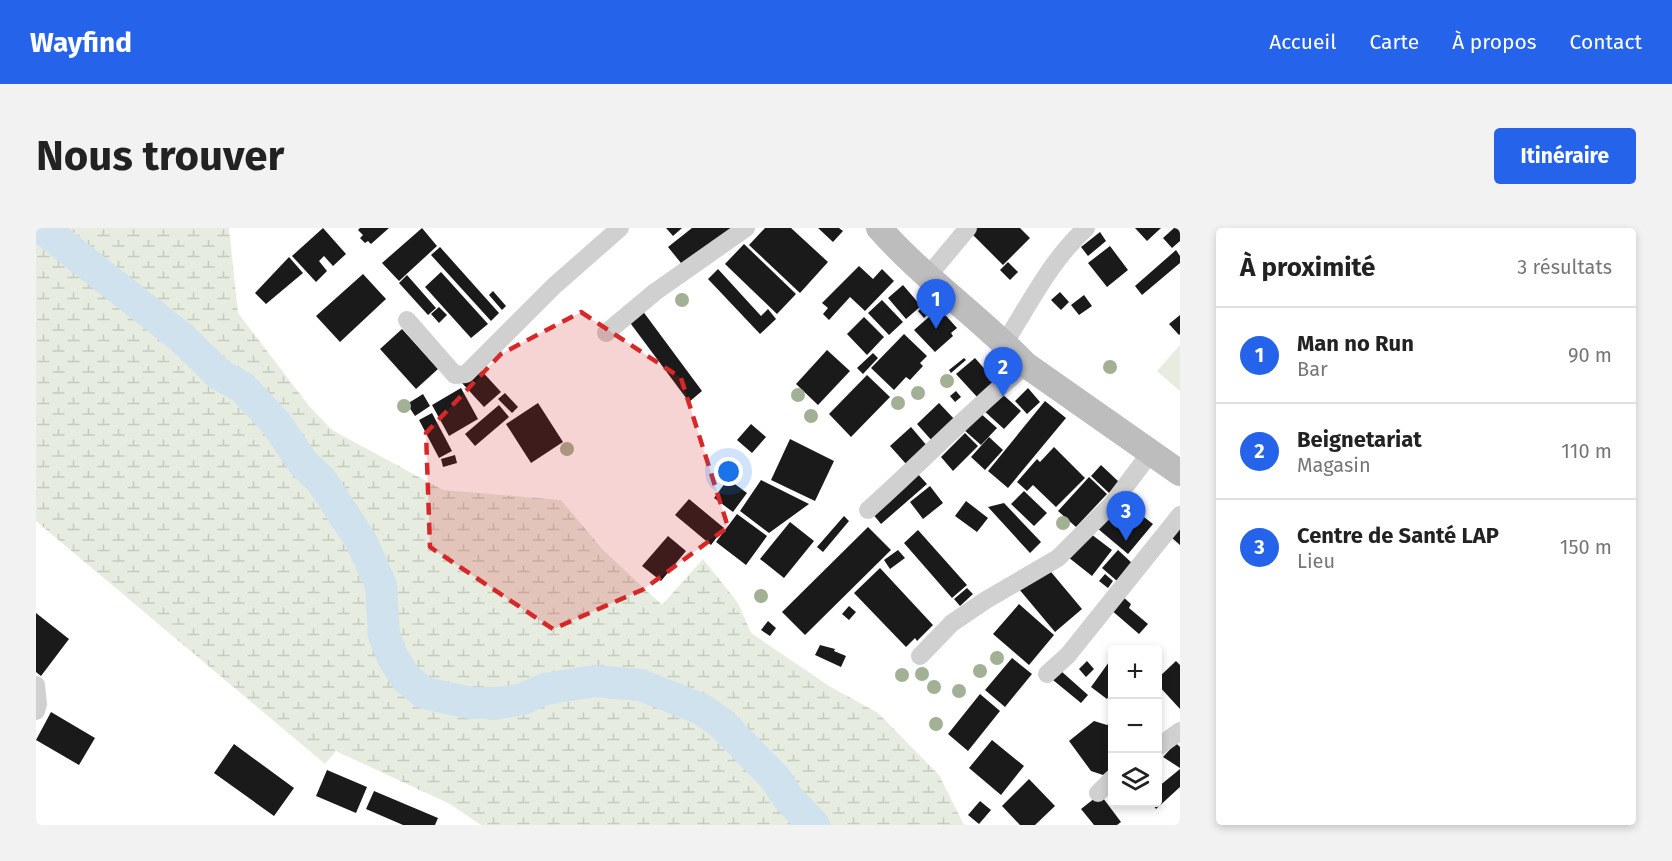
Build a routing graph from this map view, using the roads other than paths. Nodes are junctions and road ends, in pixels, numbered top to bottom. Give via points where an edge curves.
1 (620, 228) edge
2 (746, 228) edge
3 (879, 228) edge
4 (968, 228) edge
5 (1086, 228) edge
6 (928, 276) junction
7 (407, 320) dead end
8 (606, 333) dead end
9 (1005, 342) junction
10 (1026, 365) junction
11 (1151, 452) junction
12 (1180, 473) edge
13 (868, 510) dead end
14 (1180, 515) edge
15 (920, 656) dead end
16 (1047, 674) dead end
17 (36, 685) edge
18 (36, 711) edge
19 (1180, 731) edge
20 (1162, 744) edge
21 (1108, 784) edge
22 (1098, 793) dead end

1 - 7 street via 554,286 466,374 455,375
2 - 8 street
3 - 6 main road
4 - 6 street
5 - 9 street via 1054,262
6 - 9 main road
9 - 10 main road
10 - 11 main road
10 - 13 street via 983,400
11 - 12 main road
11 - 15 street via 1112,504 1058,558 952,623
14 - 16 street via 1068,655
17 - 18 street
19 - 20 street
21 - 22 street

